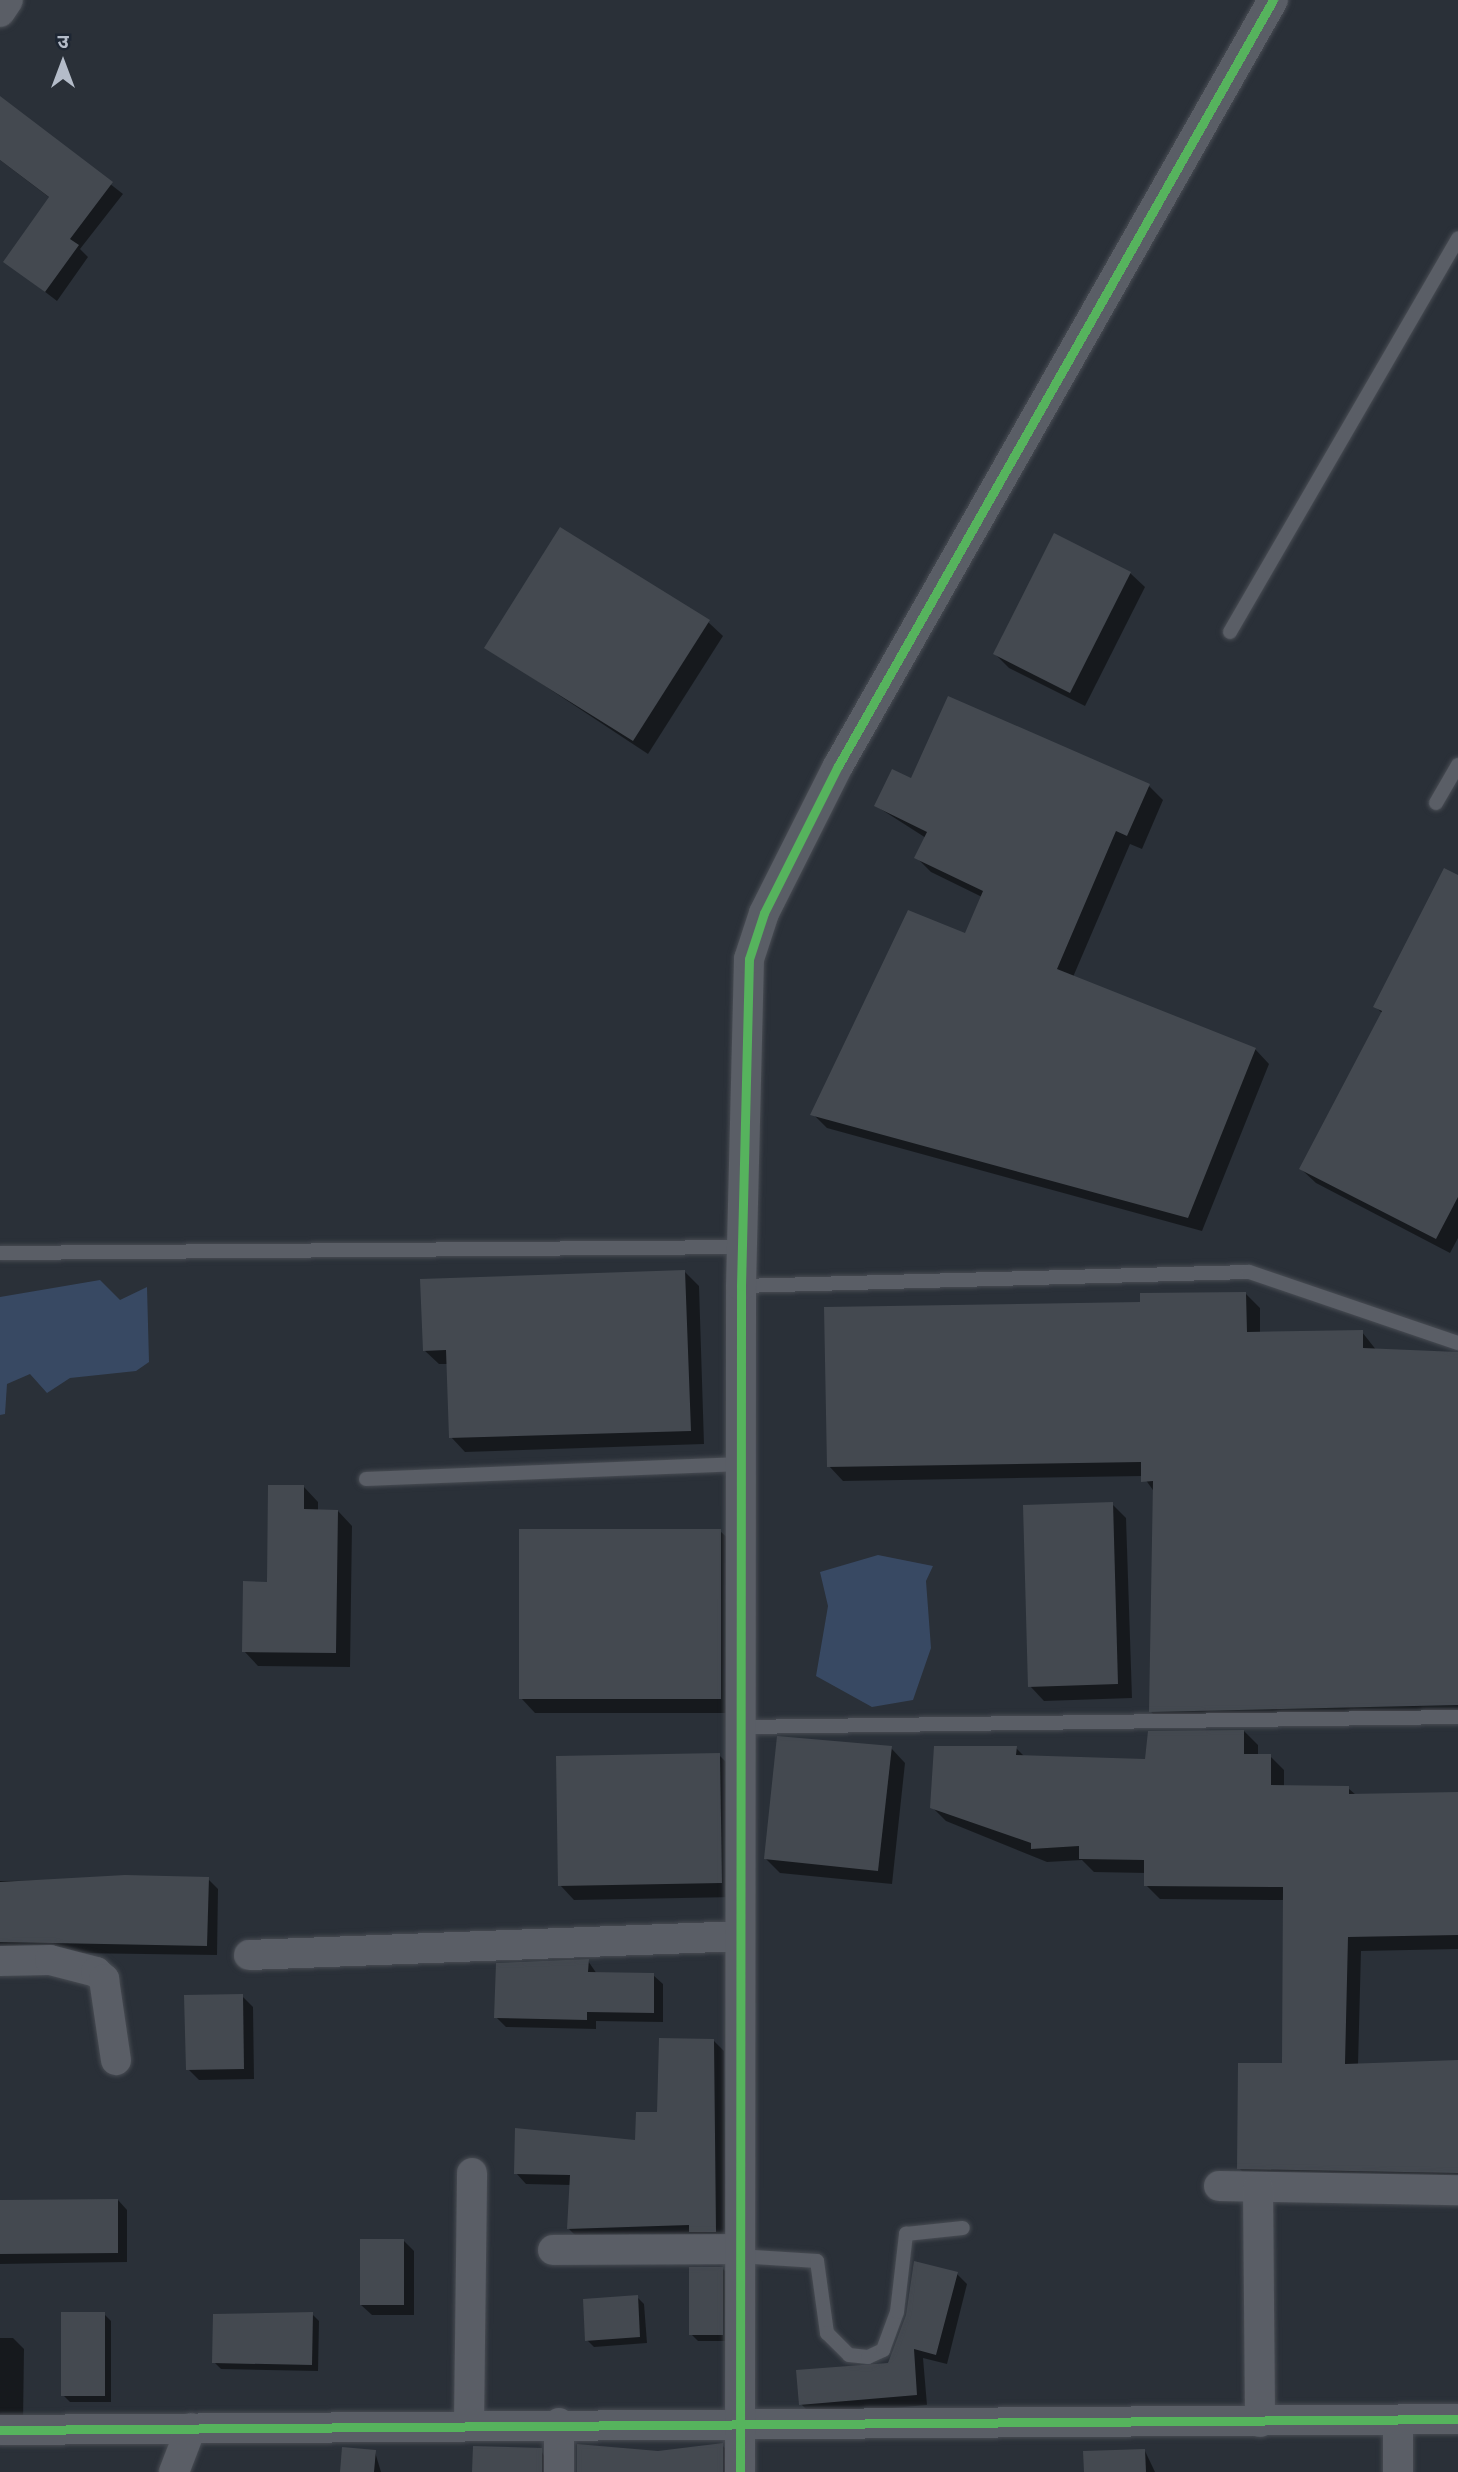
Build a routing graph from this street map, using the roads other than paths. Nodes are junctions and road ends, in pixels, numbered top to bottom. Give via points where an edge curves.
1 (8, 0) edge
2 (1273, 0) edge
3 (0, 12) edge
4 (1458, 238) edge
5 (1230, 632) dead end
6 (1458, 765) edge
7 (1436, 803) dead end
8 (742, 1247) junction
9 (0, 1252) edge
10 (741, 1286) junction
11 (1458, 1343) edge
12 (741, 1464) junction
13 (366, 1479) dead end
14 (1458, 1717) edge
15 (741, 1727) junction
16 (738, 1936) junction
17 (249, 1955) dead end
18 (0, 1961) edge
19 (116, 2060) dead end
20 (472, 2173) dead end
21 (1219, 2186) dead end
22 (1258, 2187) junction
23 (1458, 2190) edge
24 (962, 2228) dead end
25 (553, 2250) dead end
26 (738, 2252) junction
27 (1458, 2419) edge
28 (738, 2420) junction
29 (1398, 2420) junction
30 (1260, 2422) junction
31 (559, 2423) junction
32 (469, 2424) junction
33 (191, 2428) junction
34 (0, 2430) edge
35 (174, 2472) edge
36 (559, 2472) edge
37 (740, 2472) edge
38 (1398, 2472) edge

1 - 3 street
2 - 8 street via 838,766 764,913 749,959 744,1027
4 - 5 lane
6 - 7 lane
8 - 9 lane
8 - 10 street
10 - 11 lane via 1249,1272
10 - 12 street
12 - 13 lane
12 - 15 street
14 - 15 lane
15 - 16 street
16 - 17 street
16 - 26 street
18 - 19 street via 50,1961 96,1972 104,1979
20 - 32 street
21 - 22 street
22 - 23 street
22 - 30 street
24 - 26 lane via 906,2234 897,2312 883,2350 868,2357 849,2355 827,2333 817,2261
25 - 26 street
26 - 28 street
27 - 29 street
28 - 30 street
28 - 31 street
28 - 37 street
29 - 30 street
29 - 38 street
31 - 32 street
31 - 36 street
32 - 33 street
33 - 34 street
33 - 35 street

